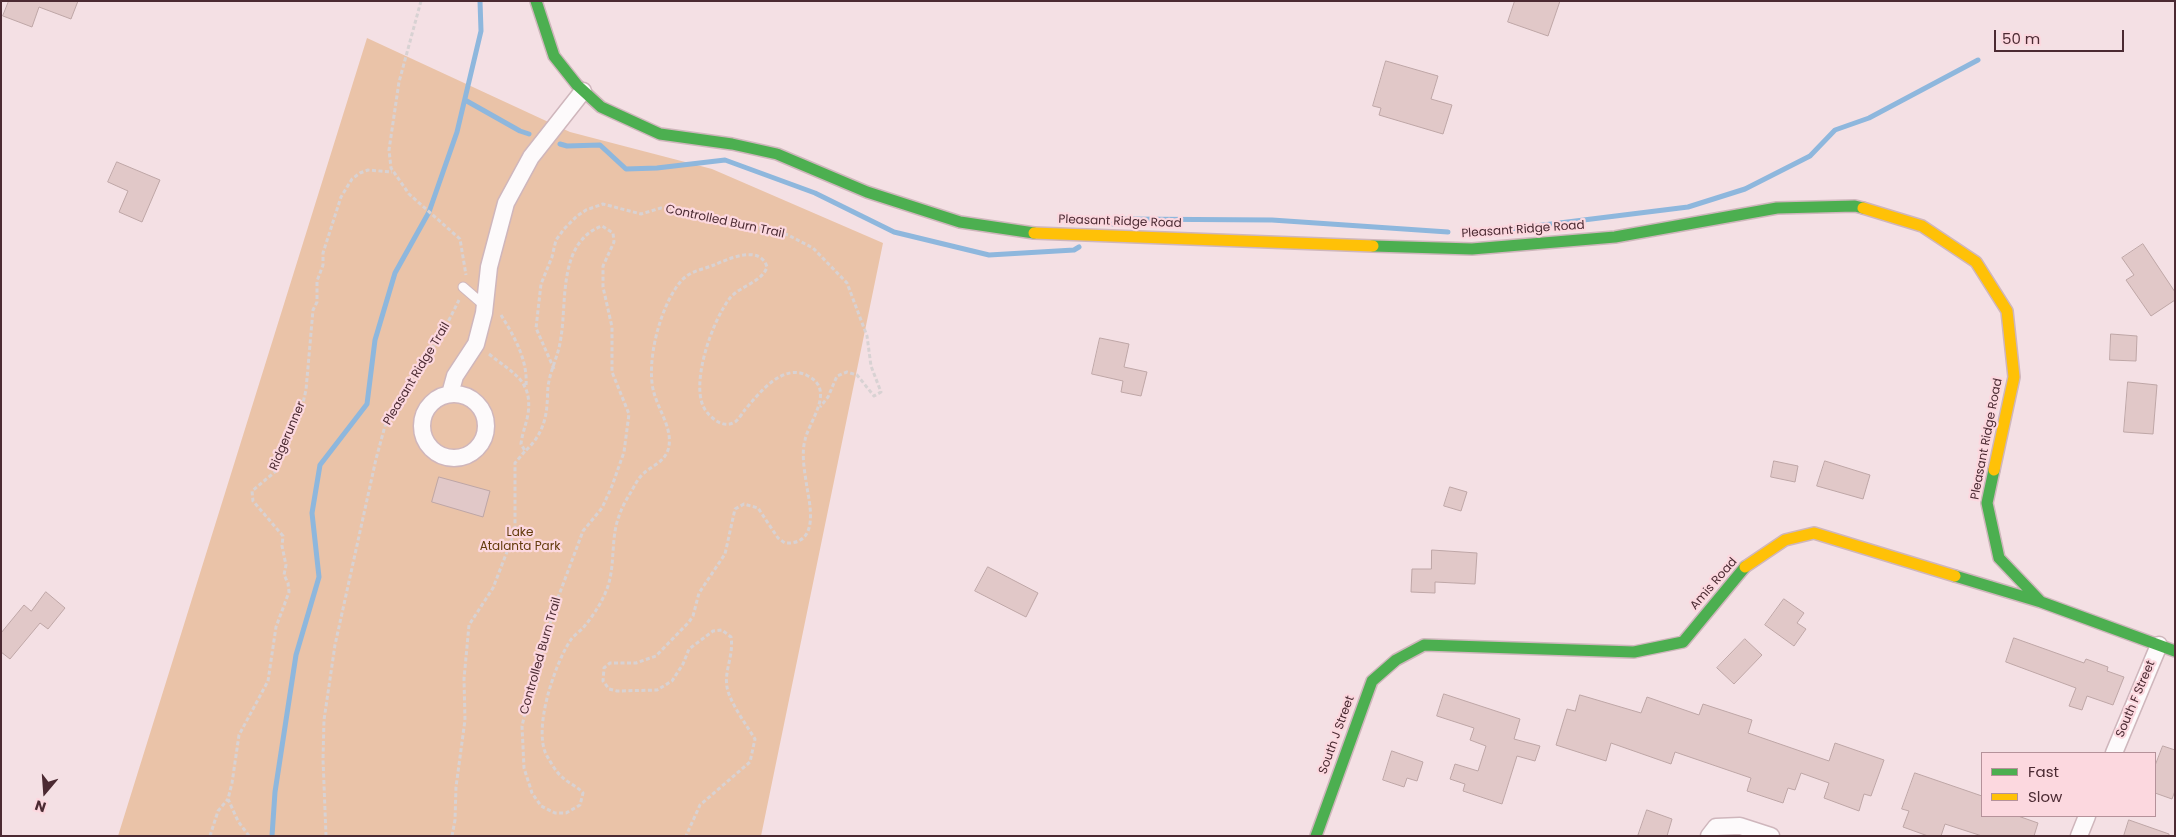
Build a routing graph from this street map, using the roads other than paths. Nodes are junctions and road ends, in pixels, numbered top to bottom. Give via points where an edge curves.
1 (536, 1) edge
2 (583, 91) junction
3 (463, 287) road end
4 (486, 300) junction
5 (450, 394) dead end
6 (2041, 602) junction
7 (2159, 645) junction
8 (2175, 651) edge
9 (1402, 655) joint
10 (2114, 752) edge
11 (2087, 817) edge
12 (1712, 832) edge
13 (1316, 836) edge
14 (1771, 836) edge
15 (2079, 836) edge

1 - 2 street, Pleasant Ridge Road via 554,56
2 - 4 street via 531,157 506,203 489,267
2 - 6 street, Pleasant Ridge Road via 601,107 660,134 777,154 867,192 960,222 1044,234 1472,249 1615,237 1777,208 1855,206 1922,226 1976,262 2007,310 2014,377 1987,502 1999,558
3 - 4 lane
4 - 5 street via 476,344 455,376
6 - 7 street, Pleasant Ridge Road
6 - 9 street, Amis Road via 1814,533 1784,540 1742,569 1683,642 1634,652 1424,644
7 - 8 street, Pleasant Ridge Road
7 - 10 street, South F Street
9 - 13 street, South J Street via 1386,665 1372,681
11 - 15 street
12 - 14 street via 1740,826

